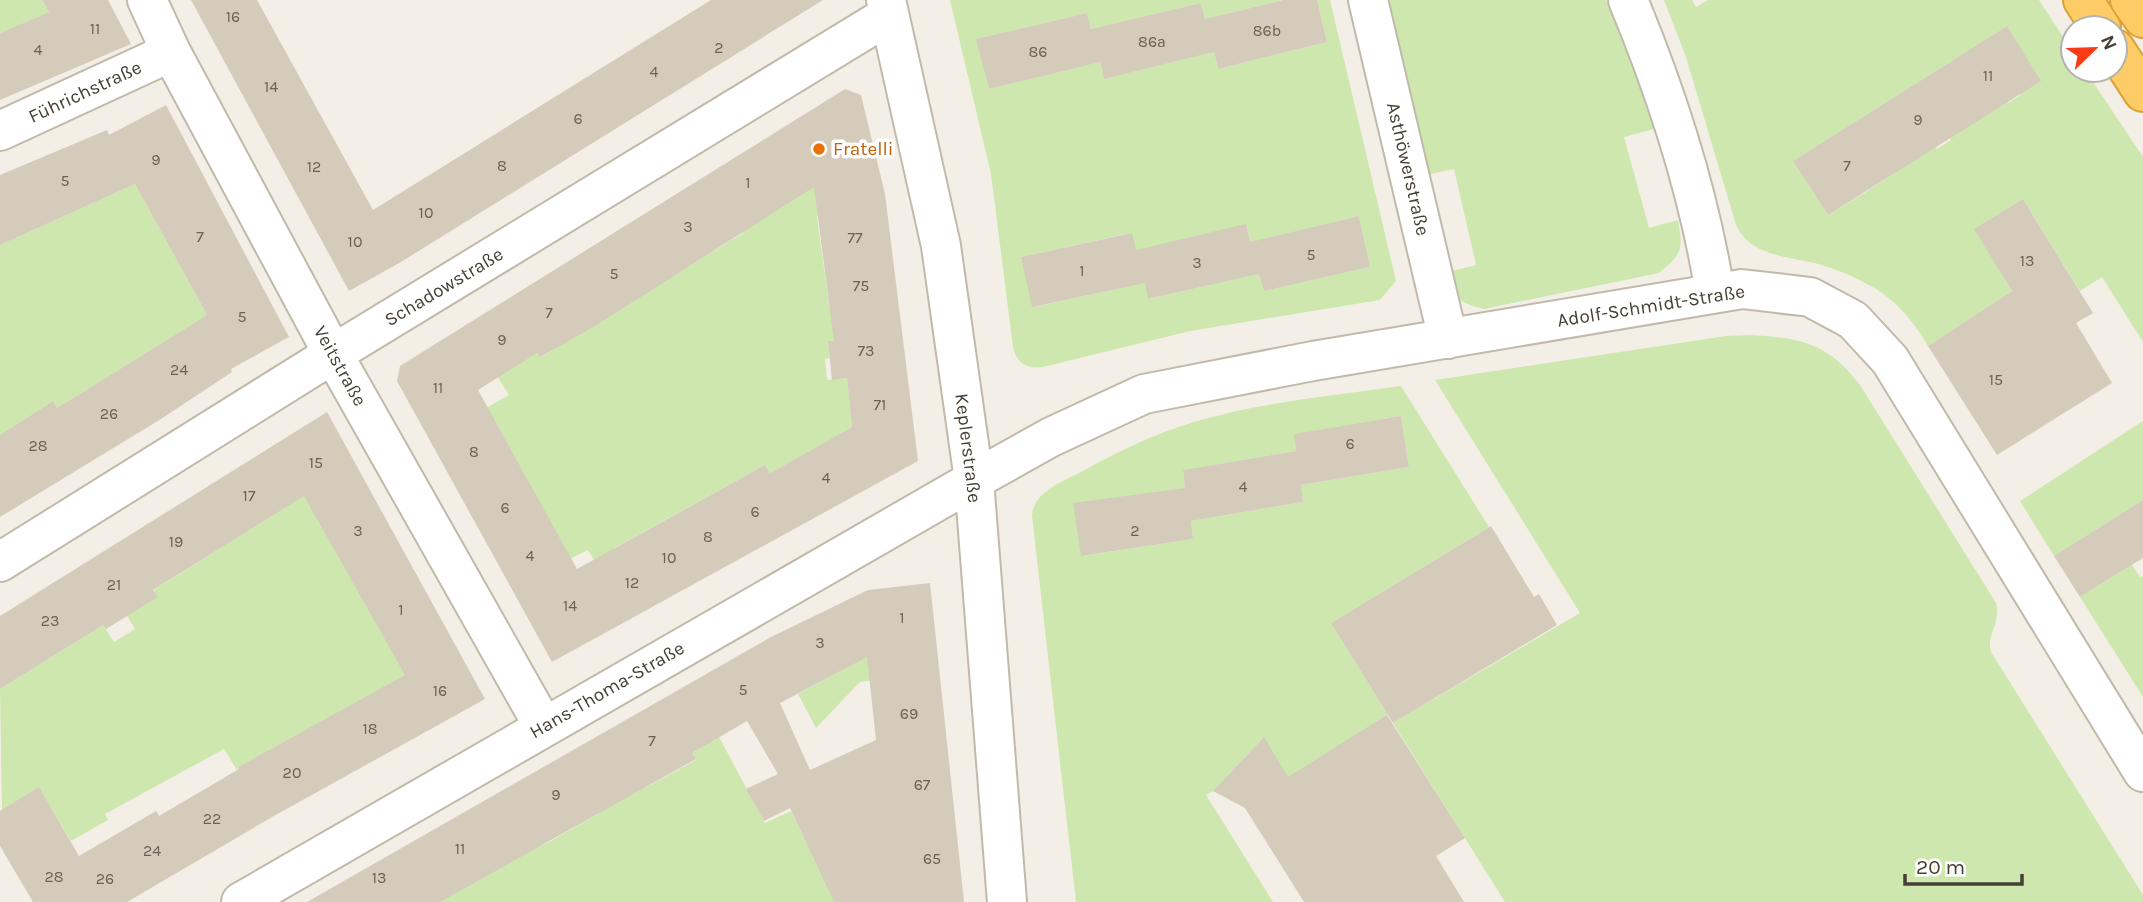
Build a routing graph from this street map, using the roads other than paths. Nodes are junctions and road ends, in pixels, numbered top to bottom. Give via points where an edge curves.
1 (146, 0) edge
2 (1368, 0) edge
3 (1628, 0) edge
4 (2130, 0) edge
5 (888, 8) edge
6 (2143, 18) edge
7 (171, 52) junction
8 (2129, 70) edge
9 (2143, 92) edge
10 (0, 131) edge
11 (1715, 293) junction
12 (1448, 339) junction
13 (333, 354) junction
14 (974, 480) junction
15 (0, 562) edge
16 (544, 727) junction
17 (2143, 772) edge
18 (241, 902) edge
19 (1007, 902) edge

1 - 7 street, Veitstraße
2 - 12 street, Asthöwerstraße
3 - 11 street via 1655,65 1681,148
4 - 6 highway
5 - 13 street, Schadowstraße
5 - 14 street, Keplerstraße via 941,246
7 - 10 street, Führichstraße
7 - 13 street, Veitstraße
8 - 9 highway
11 - 12 street, Adolf-Schmidt-Straße
11 - 17 street, Adolf-Schmidt-Straße via 1742,289 1810,297 1853,320 1890,360
12 - 14 street, Adolf-Schmidt-Straße via 1144,394 1051,437
13 - 15 street, Schadowstraße
13 - 16 street, Veitstraße
14 - 16 street, Hans-Thoma-Straße
14 - 19 street, Keplerstraße
16 - 18 street, Hans-Thoma-Straße

